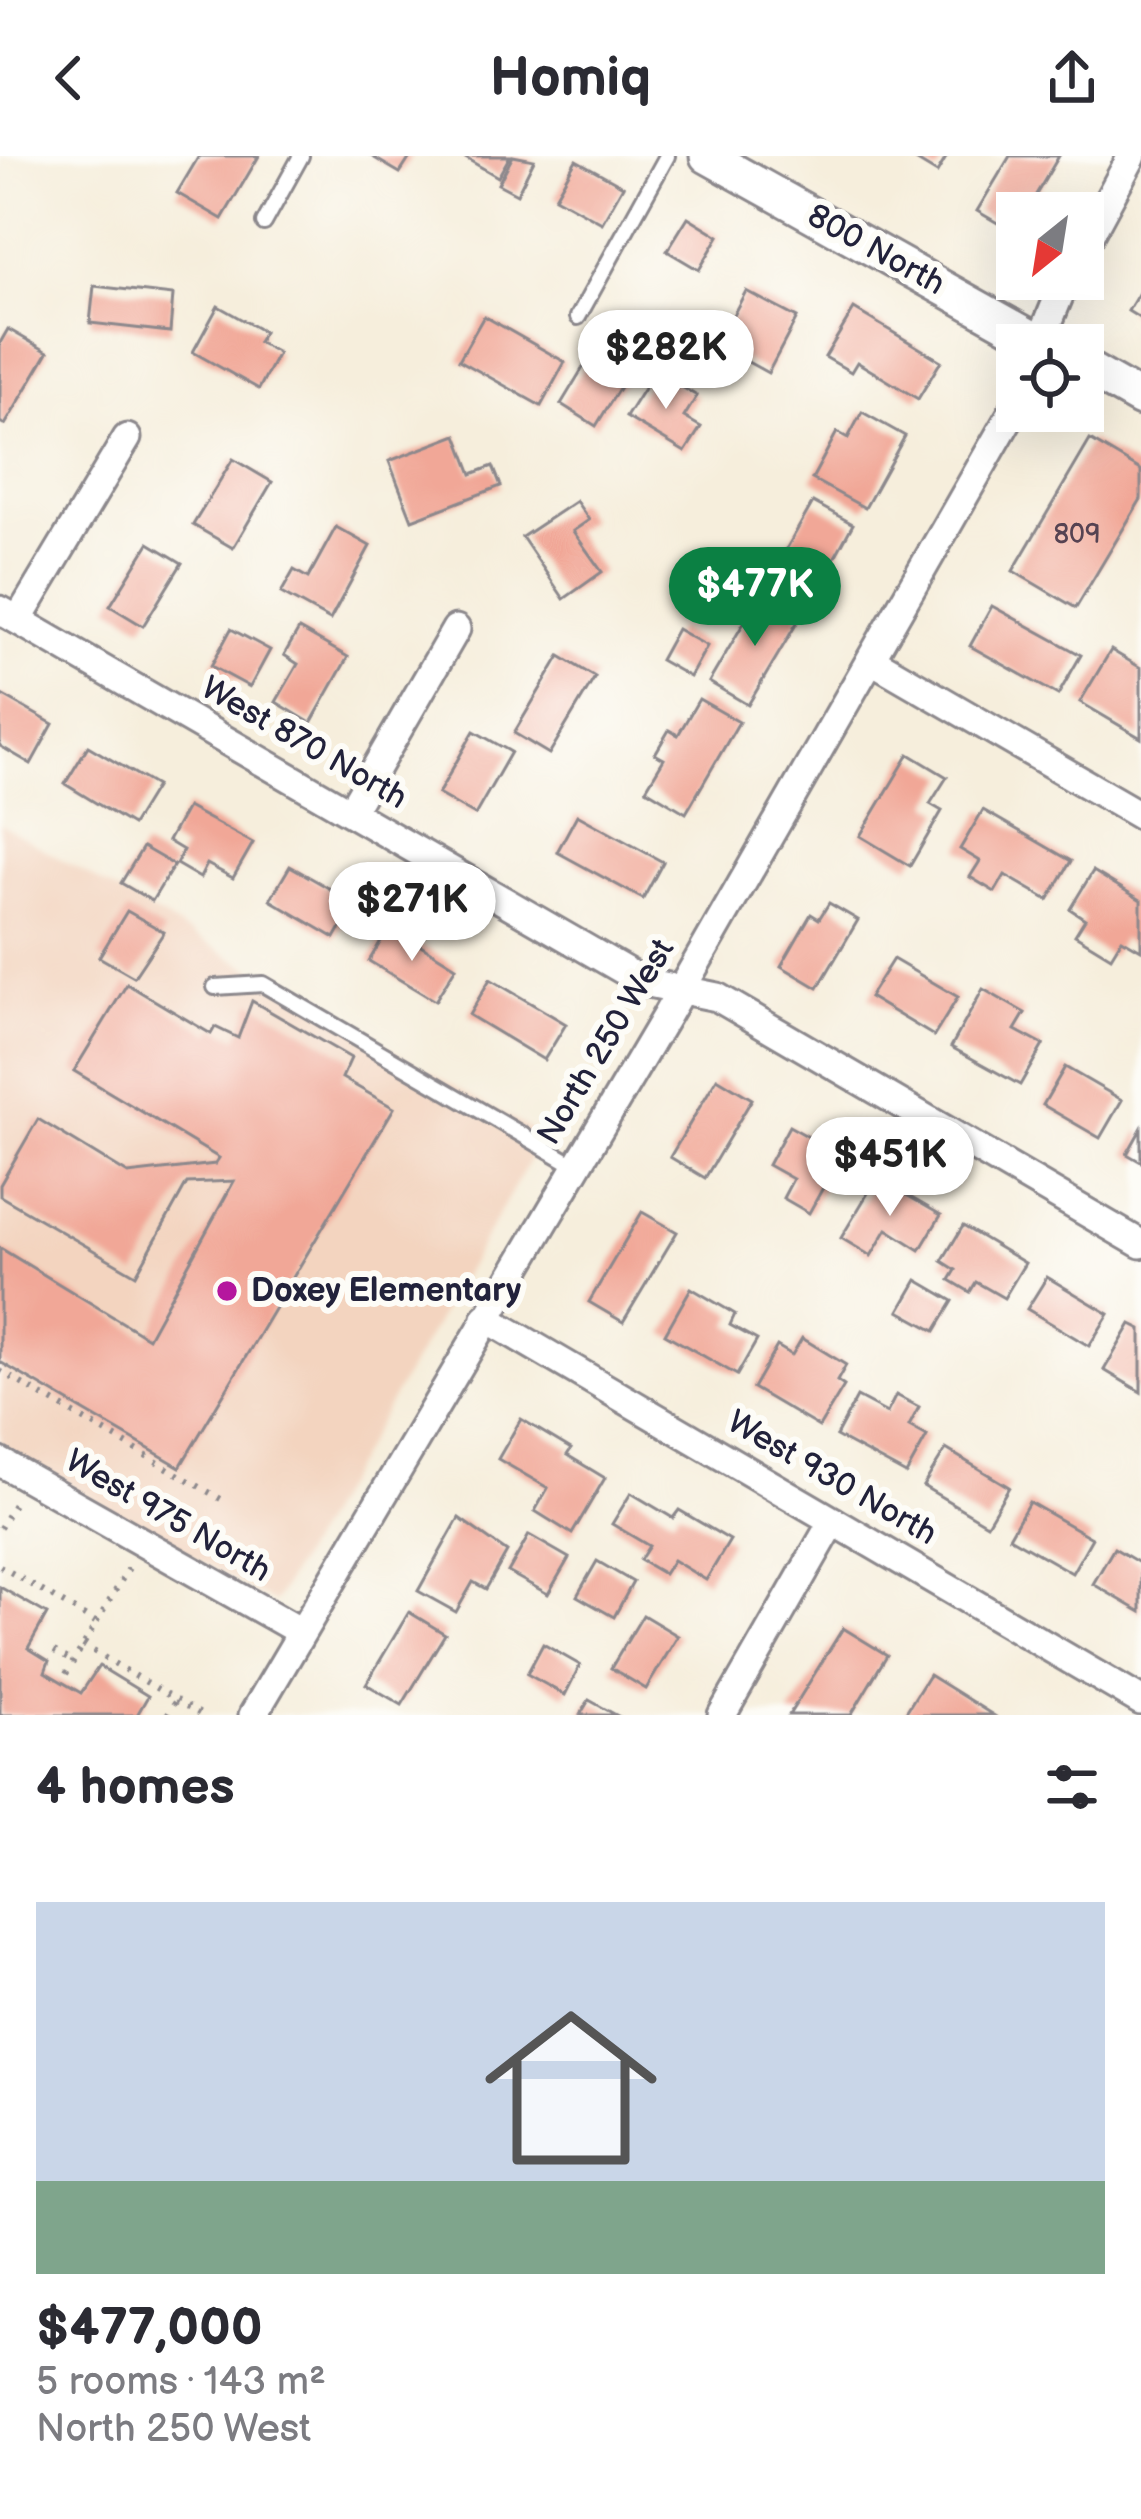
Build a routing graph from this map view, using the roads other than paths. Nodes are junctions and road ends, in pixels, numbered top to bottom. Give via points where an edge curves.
1 (301, 156) edge
2 (667, 156) edge
3 (707, 156) edge
4 (1132, 156) edge
5 (1104, 208) edge
6 (264, 223) dead end
7 (578, 316) dead end
8 (1005, 324) edge
9 (1104, 378) edge
10 (1141, 399) edge
11 (1001, 432) edge
12 (127, 437) dead end
13 (9, 615) edge
14 (456, 629) dead end
15 (872, 660) junction
16 (351, 811) junction
17 (1141, 816) edge
18 (215, 987) dead end
19 (681, 989) junction
20 (574, 1165) junction
21 (1141, 1244) edge
22 (486, 1318) junction
23 (0, 1462) edge
24 (833, 1521) junction
25 (301, 1632) junction
26 (1141, 1701) edge
27 (253, 1715) edge
28 (722, 1715) edge

1 - 6 lane
2 - 7 lane
3 - 8 street, 800 North
4 - 5 street
9 - 10 street
11 - 15 street, North 250 West
12 - 13 street
13 - 16 street, West 870 North
14 - 16 street
15 - 17 street
15 - 19 street, North 250 West
16 - 19 street, West 870 North via 644,982
18 - 20 lane via 263,983
19 - 20 street, North 250 West
19 - 21 street, West 870 North via 717,998
20 - 22 street, North 250 West
22 - 24 street, West 930 North
22 - 25 street, North 250 West
23 - 25 street, West 975 North
24 - 26 street, West 930 North
24 - 28 street
25 - 27 street, North 250 West

